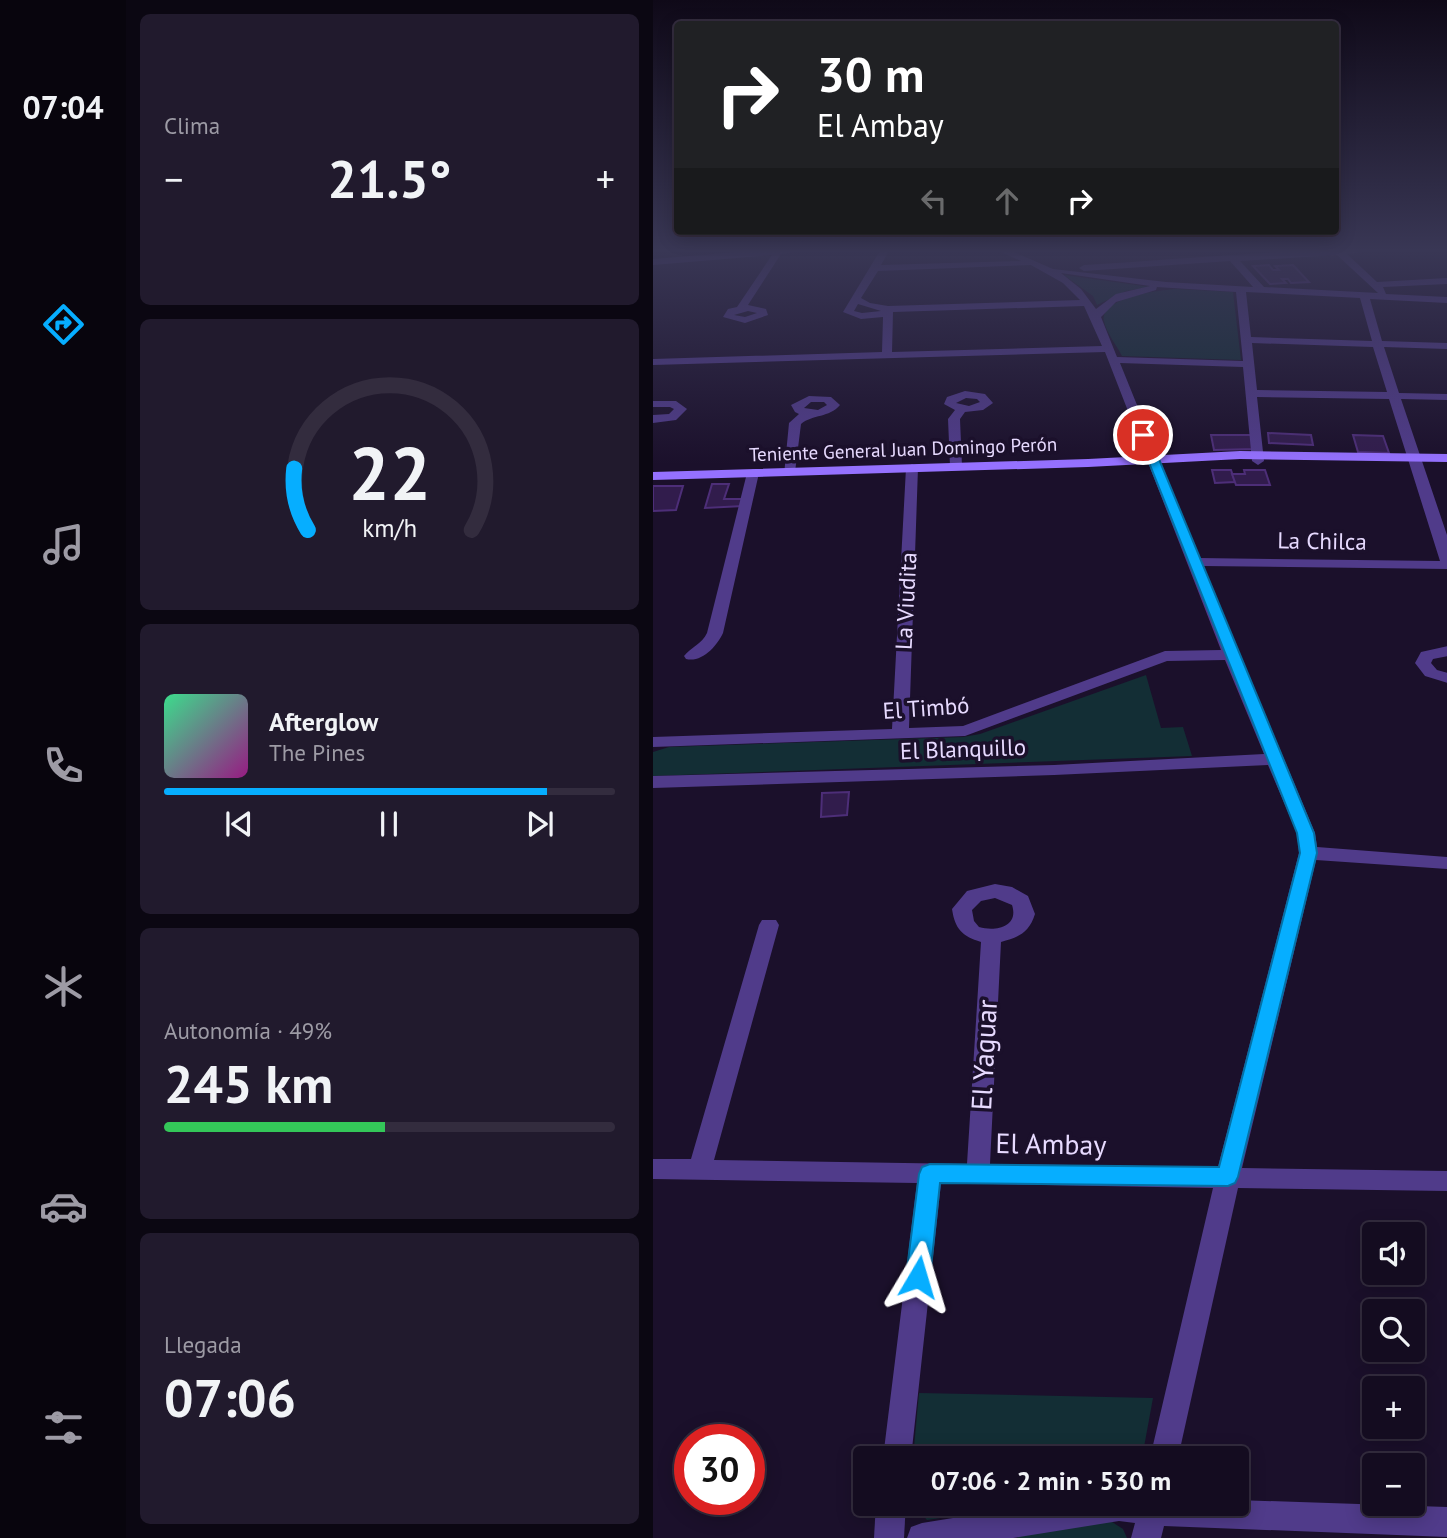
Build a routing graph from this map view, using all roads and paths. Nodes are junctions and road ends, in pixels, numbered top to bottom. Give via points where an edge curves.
1 (888, 321) edge
2 (1096, 321) edge
3 (1244, 321) edge
4 (1370, 321) edge
5 (1246, 340) junction
6 (1377, 344) junction
7 (742, 346) dead end
8 (1447, 346) edge
9 (1110, 354) junction
10 (887, 355) junction
11 (738, 360) junction
12 (653, 362) edge
13 (1248, 365) junction
14 (1251, 393) junction
15 (1392, 396) junction
16 (1447, 397) edge
17 (653, 404) edge
18 (962, 409) dead end
19 (808, 413) dead end
20 (653, 419) edge
21 (1258, 458) junction
22 (1447, 458) edge
23 (1153, 460) junction
24 (1416, 461) junction
25 (1447, 464) edge
26 (956, 467) junction
27 (912, 468) junction
28 (789, 472) junction
29 (753, 473) junction
30 (653, 476) edge
31 (1196, 562) junction
32 (1447, 564) edge
33 (1447, 651) edge
34 (1231, 655) junction
35 (692, 656) dead end
36 (1447, 678) edge
37 (900, 733) junction
38 (653, 742) edge
39 (1275, 760) junction
40 (653, 782) edge
41 (1308, 853) junction
42 (1447, 863) edge
43 (769, 925) dead end
44 (991, 937) dead end
45 (653, 1168) edge
46 (700, 1168) junction
47 (978, 1173) junction
48 (930, 1174) junction
49 (1228, 1177) junction
50 (1447, 1181) edge
51 (898, 1446) edge
52 (1166, 1446) edge
53 (1249, 1515) edge
54 (890, 1516) edge
55 (1073, 1516) edge
56 (1151, 1516) edge
57 (1447, 1522) edge
58 (1005, 1531) edge
59 (889, 1538) edge
60 (922, 1538) edge
61 (1146, 1538) edge

1 - 10 street
2 - 9 street
3 - 5 street
4 - 6 street
5 - 6 street
5 - 13 street
6 - 8 street
6 - 15 street
7 - 11 street
9 - 10 street
9 - 13 street
9 - 23 street
10 - 11 street
11 - 12 street
13 - 14 street
14 - 15 street
14 - 21 street
15 - 16 street
15 - 24 street
17 - 20 street via 672,403 680,409 672,416
18 - 26 street via 954,419
19 - 28 street via 795,423
21 - 23 main road, Teniente General Juan Domingo Perón
21 - 24 main road, Teniente General Juan Domingo Perón
22 - 24 main road, Teniente General Juan Domingo Perón
23 - 26 main road, Teniente General Juan Domingo Perón
23 - 31 street
24 - 25 main road, Teniente General Juan Domingo Perón
24 - 32 street
26 - 27 main road, Teniente General Juan Domingo Perón
27 - 28 main road, Teniente General Juan Domingo Perón
27 - 37 street, La Viudita
28 - 29 main road, Teniente General Juan Domingo Perón
29 - 30 main road, Teniente General Juan Domingo Perón
29 - 35 street via 715,633 711,642
31 - 32 street, La Chilca
31 - 34 street
33 - 36 street via 1427,654 1423,663 1431,673
34 - 37 street, El Timbó via 1165,656 981,727
34 - 39 street
37 - 38 street, El Timbó
39 - 40 street, El Blanquillo
39 - 41 street via 1306,833
41 - 42 street
41 - 49 street
43 - 46 street
44 - 47 street, El Yaguar
45 - 46 street, El Ambay
46 - 48 street, El Ambay
47 - 48 street, El Ambay
47 - 49 street, El Ambay
48 - 51 street
49 - 50 street, El Ambay
49 - 52 street
53 - 57 street
54 - 59 street
55 - 58 street
56 - 61 street
58 - 60 street

